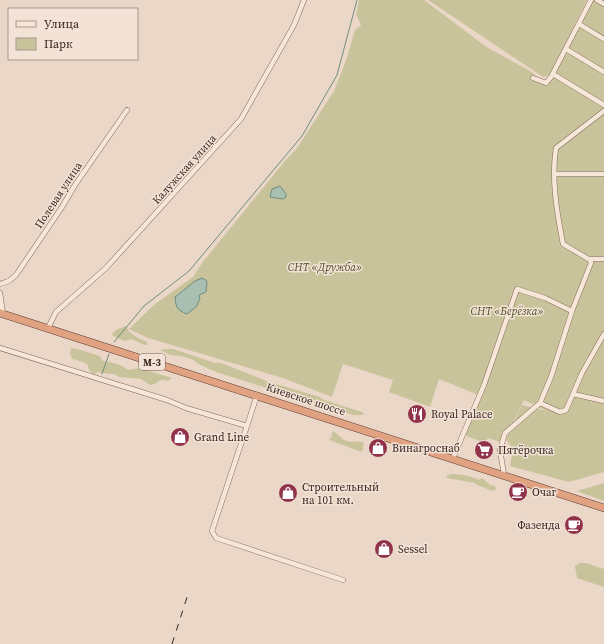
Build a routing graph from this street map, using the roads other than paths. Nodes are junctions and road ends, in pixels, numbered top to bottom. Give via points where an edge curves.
1 (304, 0) edge
2 (591, 0) edge
3 (597, 0) edge
4 (604, 4) edge
5 (579, 24) junction
6 (604, 39) edge
7 (566, 49) junction
8 (604, 72) edge
9 (552, 74) junction
10 (533, 78) dead end
11 (604, 105) edge
12 (127, 110) dead end
13 (604, 111) edge
14 (555, 174) junction
15 (604, 174) edge
16 (587, 259) junction
17 (604, 259) edge
18 (0, 284) edge
19 (0, 293) edge
20 (572, 311) junction
21 (2, 314) edge
22 (48, 328) junction
23 (604, 334) edge
24 (0, 348) edge
25 (573, 394) junction
26 (257, 395) junction
27 (604, 401) edge
28 (540, 403) junction
29 (247, 426) junction
30 (453, 458) junction
31 (504, 475) junction
32 (604, 508) edge
33 (343, 580) dead end

1 - 22 street, Калужская улица via 294,25 241,119 106,268 56,312
2 - 5 street
3 - 4 street
5 - 6 street
5 - 7 street
7 - 8 street
7 - 9 street
9 - 10 street via 546,83
9 - 11 street
12 - 18 street, Полевая улица via 16,274 10,281
13 - 14 street via 556,148
14 - 15 street
14 - 16 street via 563,244
16 - 17 street
16 - 20 street via 591,263
19 - 21 street
20 - 28 street
20 - 30 street via 545,298 517,289 484,384
21 - 22 highway, Киевское шоссе / М-3
22 - 26 highway, Киевское шоссе / М-3
23 - 25 street
24 - 29 street
25 - 27 street
25 - 28 street via 566,410 560,412
26 - 29 street
26 - 30 highway, Киевское шоссе / М-3
28 - 31 street via 505,432 500,450
29 - 33 street via 212,531 216,538
30 - 31 highway, Киевское шоссе / М-3
31 - 32 highway, Киевское шоссе / М-3

